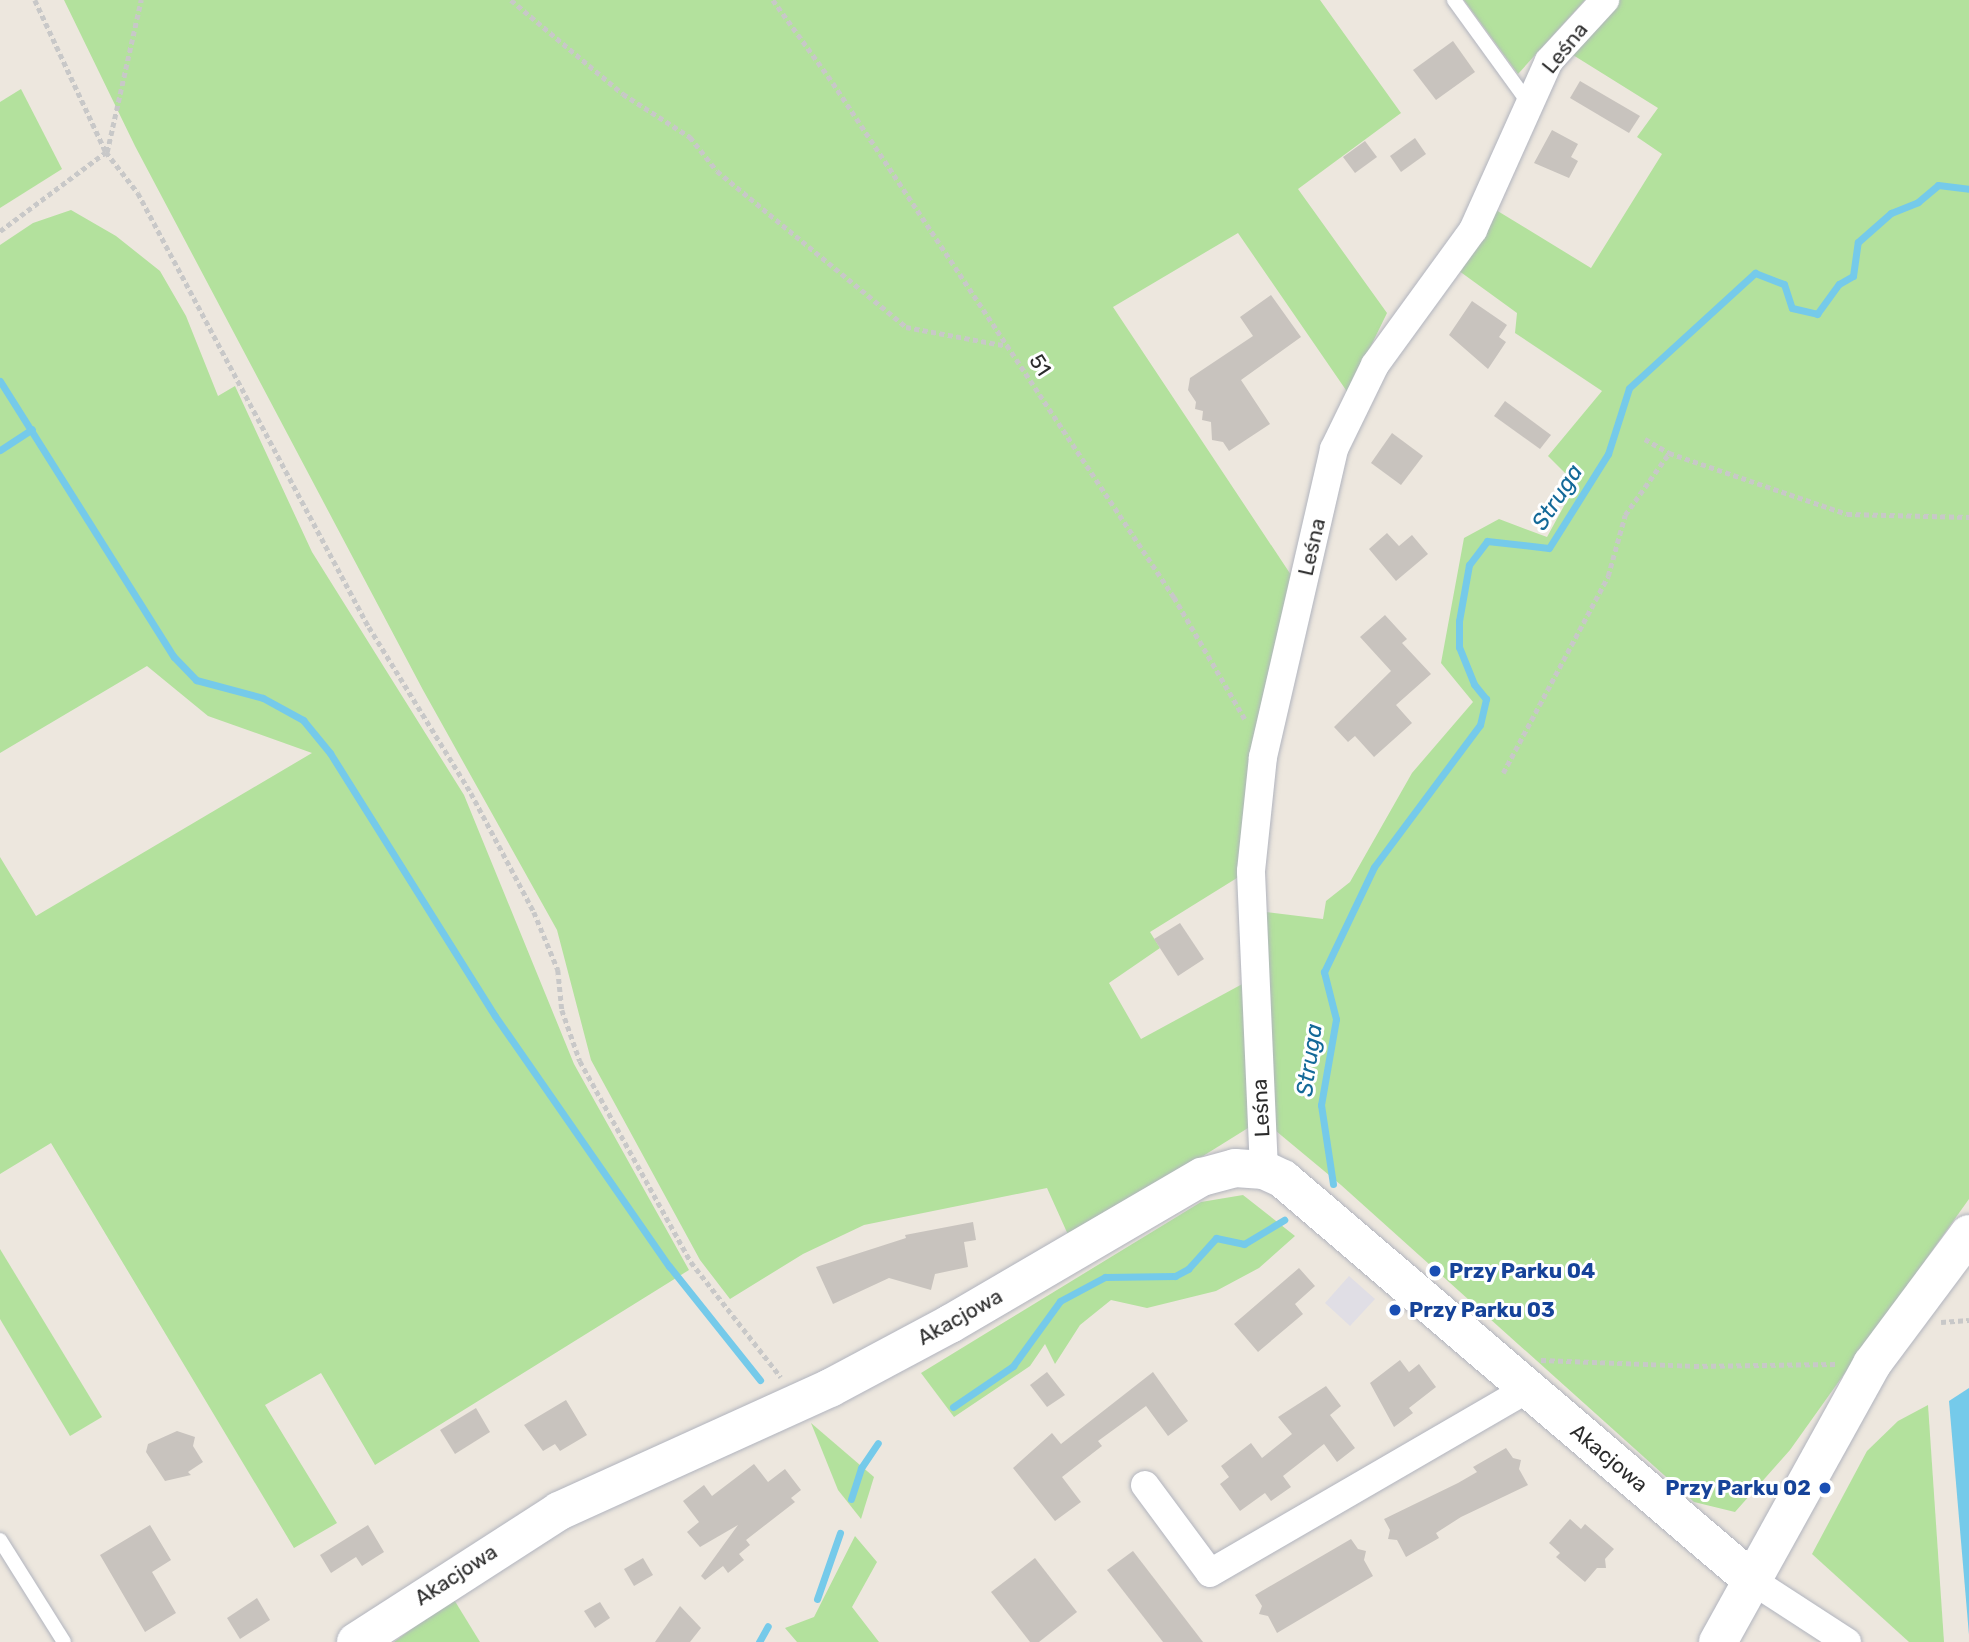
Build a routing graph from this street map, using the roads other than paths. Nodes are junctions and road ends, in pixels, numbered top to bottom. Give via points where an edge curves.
1 (1454, 0) edge
2 (1605, 0) edge
3 (1527, 101) junction
4 (1264, 1170) junction
5 (1969, 1234) edge
6 (1520, 1383) junction
7 (1145, 1485) dead end
8 (0, 1540) edge
9 (1753, 1581) junction
10 (64, 1642) edge
11 (356, 1642) edge
12 (1718, 1642) edge
13 (1847, 1642) edge

1 - 3 lane
2 - 3 street, Leśna via 1549,61
3 - 4 street, Leśna via 1516,140 1473,230 1406,319 1350,410 1334,449 1263,757 1250,922
4 - 6 street, Akacjowa via 1283,1179
4 - 11 street, Akacjowa via 1235,1168 1202,1177 950,1324 797,1403 559,1511
5 - 9 street via 1872,1363
6 - 7 street via 1210,1573
6 - 9 street, Akacjowa
8 - 10 lane
9 - 12 street
9 - 13 street

